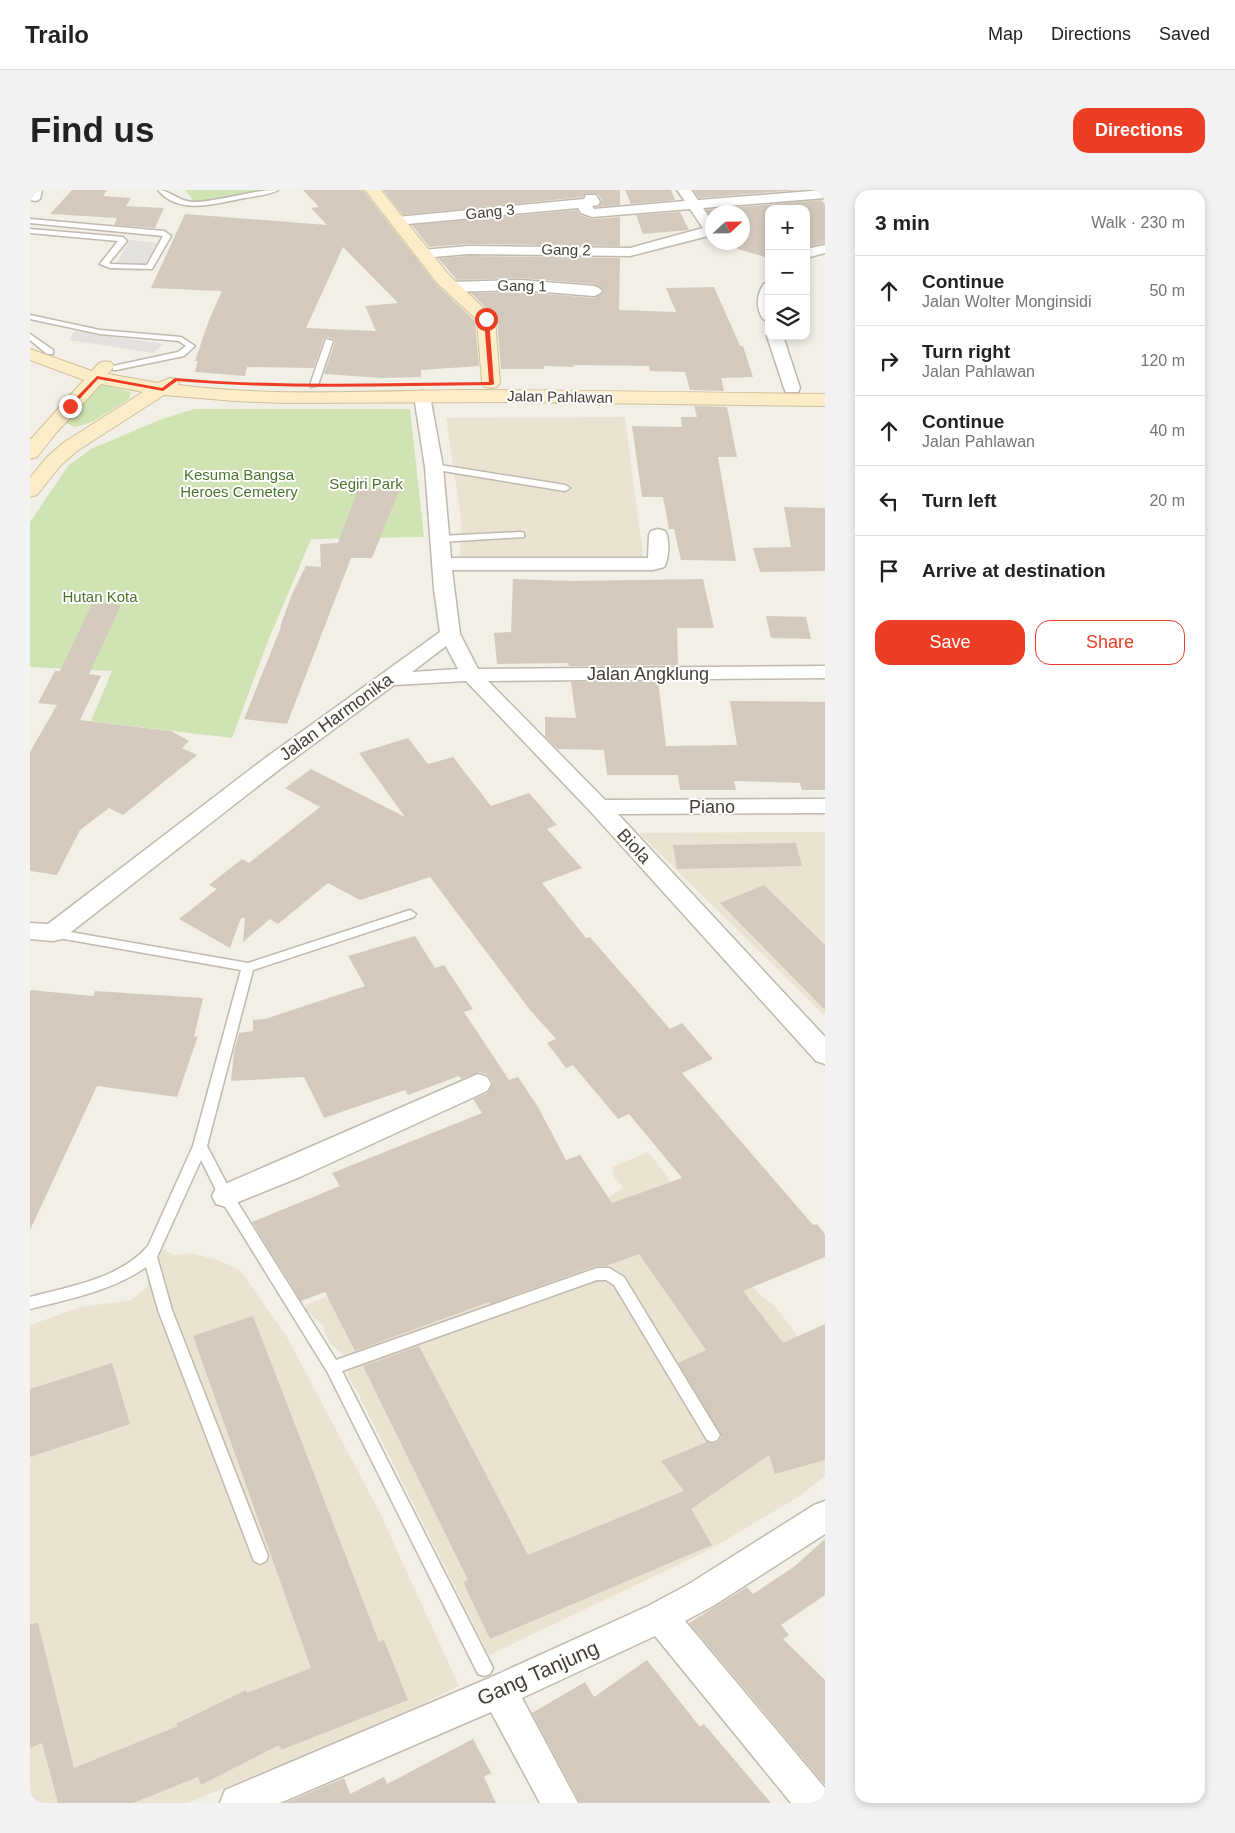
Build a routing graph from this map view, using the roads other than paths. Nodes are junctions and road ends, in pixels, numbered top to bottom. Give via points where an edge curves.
1 (39, 190) edge
2 (161, 190) edge
3 (275, 190) edge
4 (373, 190) edge
5 (684, 190) edge
6 (825, 194) edge
7 (585, 197) edge
8 (33, 199) edge
9 (695, 205) junction
10 (30, 208) edge
11 (30, 221) edge
12 (397, 221) junction
13 (30, 231) edge
14 (825, 249) edge
15 (810, 253) edge
16 (422, 254) junction
17 (451, 287) junction
18 (594, 291) dead end
19 (30, 317) edge
20 (30, 336) edge
21 (776, 340) edge
22 (330, 341) dead end
23 (30, 349) edge
24 (30, 354) edge
25 (54, 358) junction
26 (106, 371) junction
27 (169, 384) junction
28 (492, 384) junction
29 (314, 385) junction
30 (792, 388) junction
31 (825, 389) edge
32 (209, 392) junction
33 (422, 396) junction
34 (825, 400) edge
35 (50, 429) junction
36 (97, 431) junction
37 (30, 453) edge
38 (434, 467) junction
39 (565, 488) dead end
40 (30, 491) edge
41 (521, 535) dead end
42 (658, 535) dead end
43 (440, 539) junction
44 (442, 564) junction
45 (450, 634) junction
46 (825, 672) edge
47 (471, 675) junction
48 (387, 679) junction
49 (825, 806) edge
50 (599, 807) junction
51 (410, 914) dead end
52 (30, 931) edge
53 (53, 934) junction
54 (248, 967) junction
55 (825, 1054) edge
56 (478, 1084) dead end
57 (200, 1146) junction
58 (226, 1196) junction
59 (150, 1257) junction
60 (30, 1303) edge
61 (333, 1368) junction
62 (712, 1435) dead end
63 (825, 1516) edge
64 (260, 1556) dead end
65 (660, 1617) junction
66 (491, 1680) junction
67 (238, 1803) edge
68 (560, 1803) edge
69 (814, 1803) edge

1 - 8 lane
2 - 3 lane via 168,197 198,204
4 - 12 street
5 - 9 street
6 - 9 street
7 - 9 street via 586,210 592,213
7 - 12 street, Gang 3
8 - 10 lane
9 - 16 street, Gang 2 via 710,228 708,232 630,252 468,250
11 - 13 lane via 164,233 167,236 152,264 144,268 104,264 123,241 120,239
12 - 16 street
14 - 15 street
16 - 17 street
17 - 18 street, Gang 1 via 521,285
17 - 28 street via 488,322
19 - 26 lane via 100,332 181,339 191,346 181,354
20 - 25 lane
21 - 30 street
22 - 29 lane
23 - 25 street, Jalan Pahlawan
24 - 25 street, Jalan Pahlawan
25 - 26 street, Jalan Pahlawan
25 - 35 street via 64,386
26 - 27 street, Jalan Pahlawan
26 - 35 street
27 - 29 street, Jalan Pahlawan
27 - 32 street, Jalan Pahlawan
27 - 36 street
28 - 29 street, Jalan Pahlawan
28 - 30 street, Jalan Pahlawan
30 - 31 street, Jalan Pahlawan
32 - 33 street, Jalan Pahlawan via 316,398
32 - 36 street
33 - 34 street, Jalan Pahlawan
33 - 38 street
35 - 37 street
36 - 40 street via 53,462
38 - 39 lane
38 - 43 street
41 - 43 lane
42 - 44 street via 656,562 653,564
43 - 44 street
44 - 45 street
45 - 47 street, Biola
45 - 48 street, Jalan Harmonika
46 - 47 street, Jalan Angklung
47 - 48 street, Jalan Angklung
47 - 50 street, Biola
48 - 53 street, Jalan Harmonika
49 - 50 street, Piano
50 - 55 street, Biola
51 - 54 lane
52 - 53 street
53 - 54 lane
54 - 57 lane
56 - 58 street
57 - 58 lane
57 - 59 lane
58 - 61 lane
59 - 60 lane via 137,1267 108,1280
59 - 64 lane via 165,1310
61 - 62 lane via 597,1274 609,1274 619,1281
61 - 66 lane
63 - 65 street, Gang Tanjung via 701,1595
65 - 66 street, Gang Tanjung
65 - 69 street
66 - 67 street, Gang Tanjung
66 - 68 street

